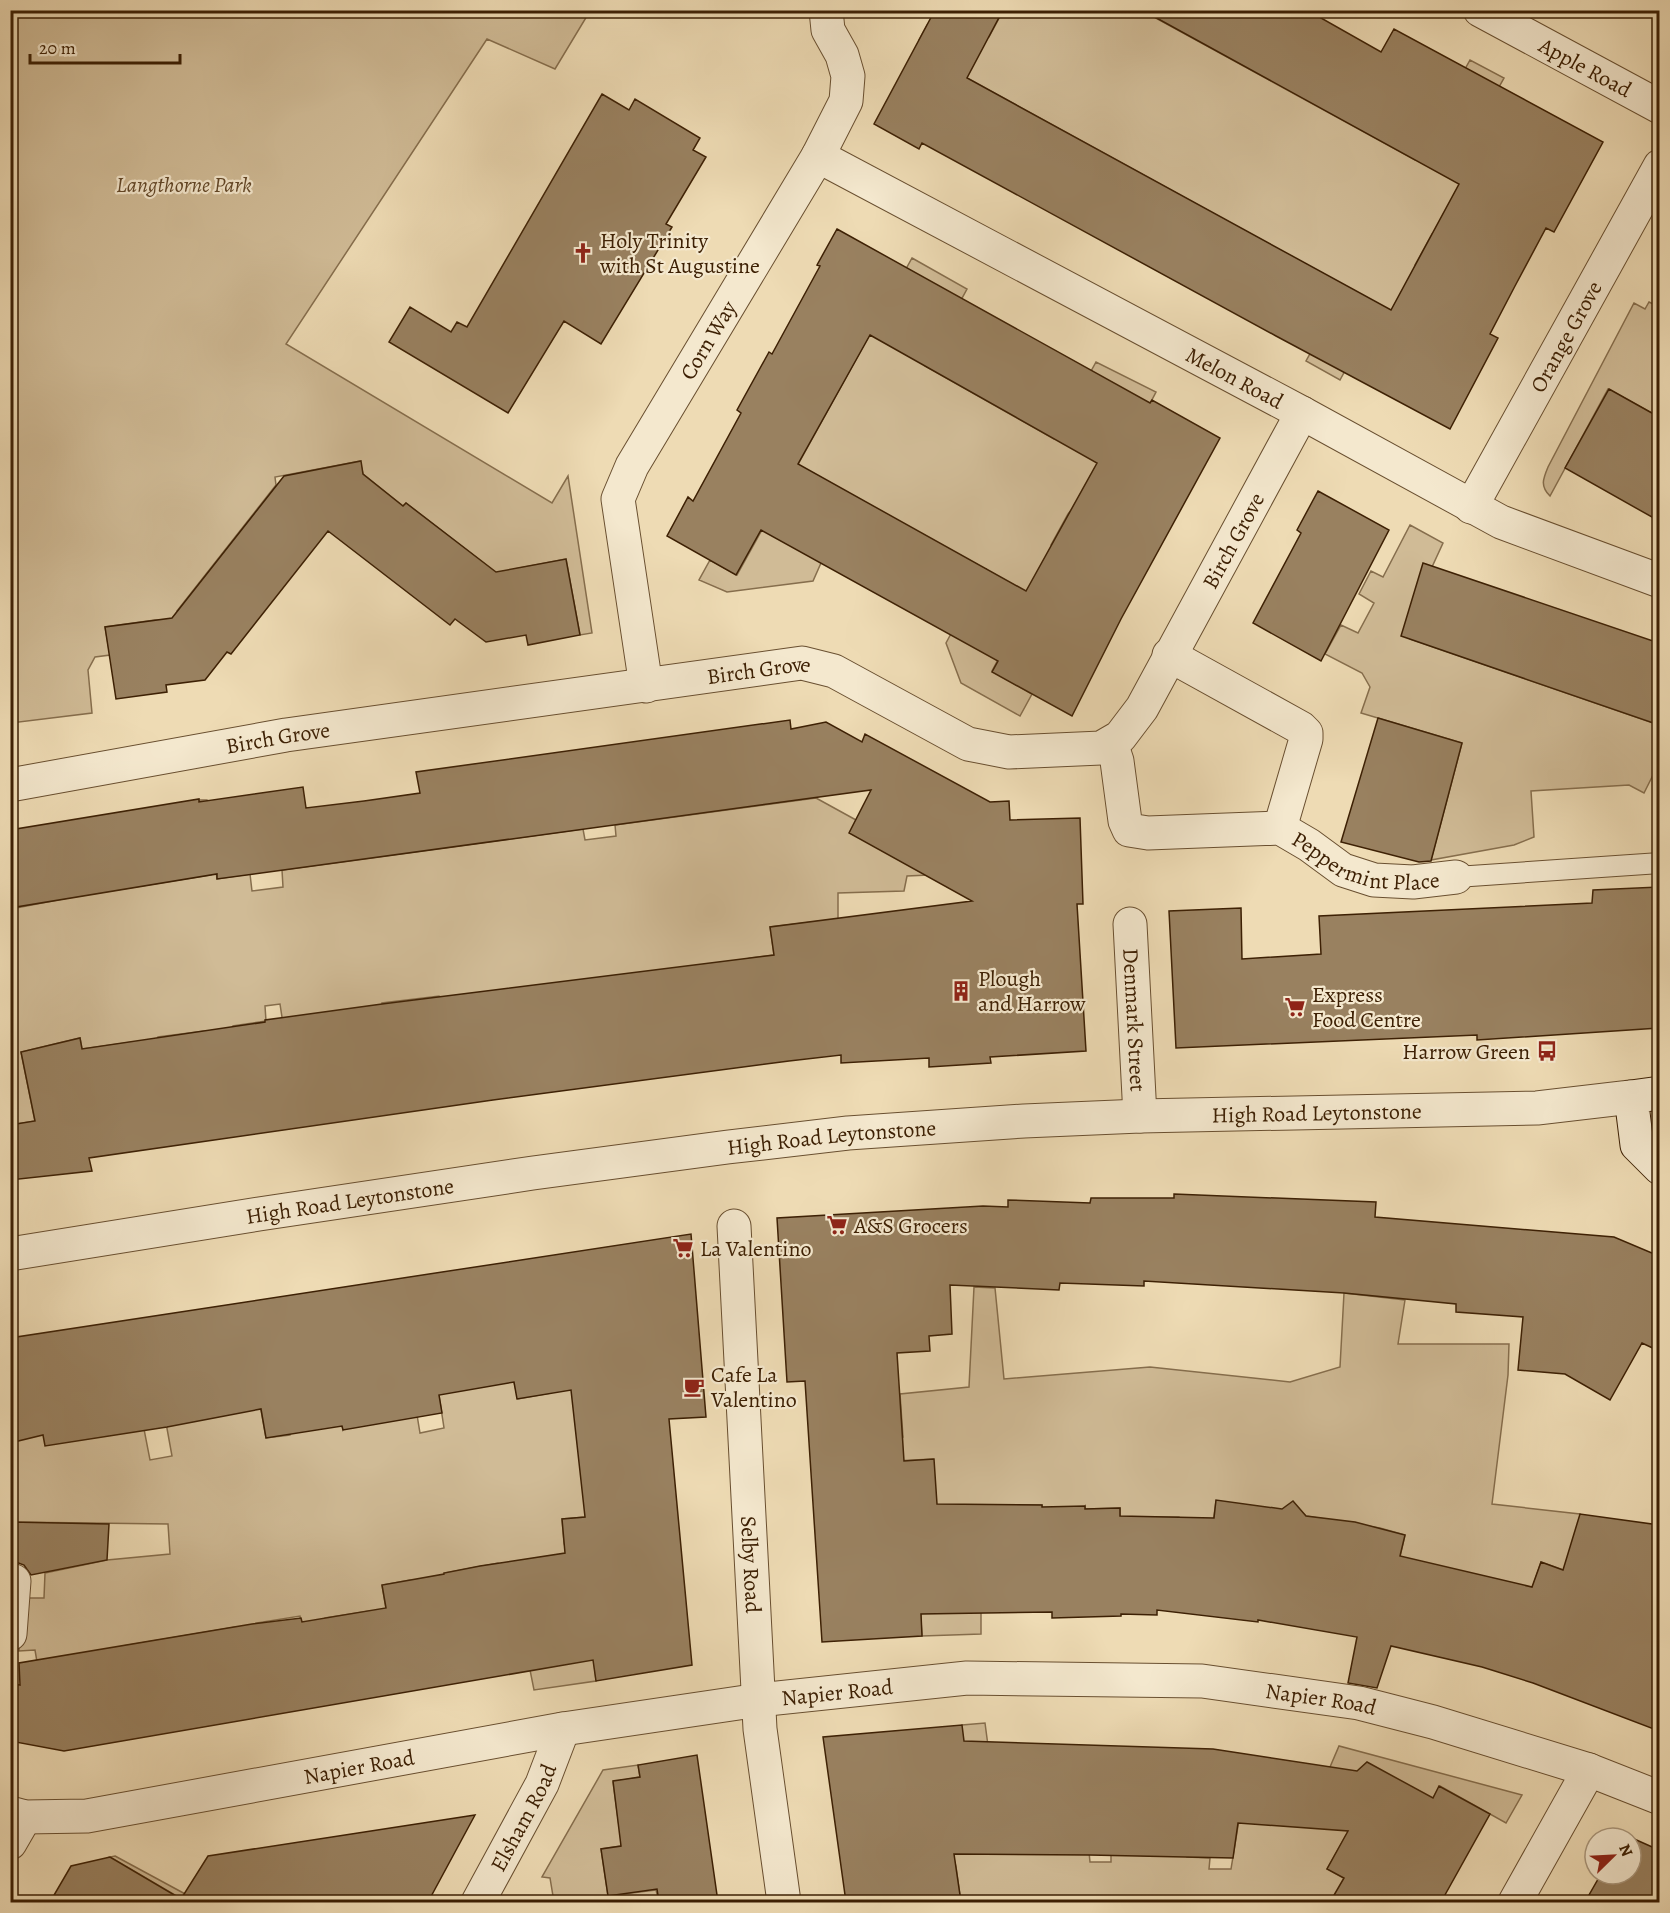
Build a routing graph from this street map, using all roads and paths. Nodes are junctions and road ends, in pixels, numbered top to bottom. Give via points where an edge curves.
1 (826, 10) edge
2 (1480, 10) edge
3 (1659, 107) edge
4 (818, 156) junction
5 (1659, 166) edge
6 (1302, 412) junction
7 (1471, 507) junction
8 (1659, 581) edge
9 (1170, 655) junction
10 (646, 686) junction
11 (1111, 743) junction
12 (10, 785) edge
13 (1280, 828) junction
14 (1659, 863) edge
15 (1456, 878) joint
16 (1130, 924) dead end
17 (1645, 1095) edge
18 (1140, 1116) junction
19 (1659, 1168) edge
20 (734, 1226) dead end
21 (10, 1254) edge
22 (14, 1581) dead end
23 (10, 1634) edge
24 (759, 1700) junction
25 (563, 1729) junction
26 (1588, 1770) junction
27 (1659, 1798) edge
28 (15, 1824) edge
29 (478, 1902) edge
30 (784, 1902) edge
31 (1515, 1902) edge

1 - 4 street, Corn Way via 828,30 848,76 846,101
2 - 3 street, Apple Road
4 - 6 street, Melon Road
4 - 10 street, Corn Way via 632,466 618,499
5 - 7 street, Orange Grove
6 - 7 street, Melon Road
6 - 9 street, Birch Grove
7 - 8 street, Melon Road
9 - 11 street, Birch Grove via 1128,729
9 - 13 street, Peppermint Place via 1306,733
10 - 11 street, Birch Grove via 802,663 834,671 968,744 1009,752 1091,749
10 - 12 street, Birch Grove via 286,735
11 - 13 street, Peppermint Place via 1129,830 1148,833
13 - 15 street, Peppermint Place via 1342,870 1374,880
14 - 15 lane
16 - 18 street, Denmark Street
17 - 18 street, High Road Leytonstone via 1537,1108
17 - 19 street via 1637,1145
18 - 21 street, High Road Leytonstone via 860,1132 728,1147 499,1178
20 - 24 street, Selby Road
22 - 23 street
24 - 25 street, Napier Road
24 - 26 street, Napier Road via 967,1678 1202,1681 1359,1703
24 - 30 street, Selby Road
25 - 28 street, Napier Road via 87,1816
25 - 29 street, Elsham Road via 542,1784
26 - 27 street, Napier Road
26 - 31 street

